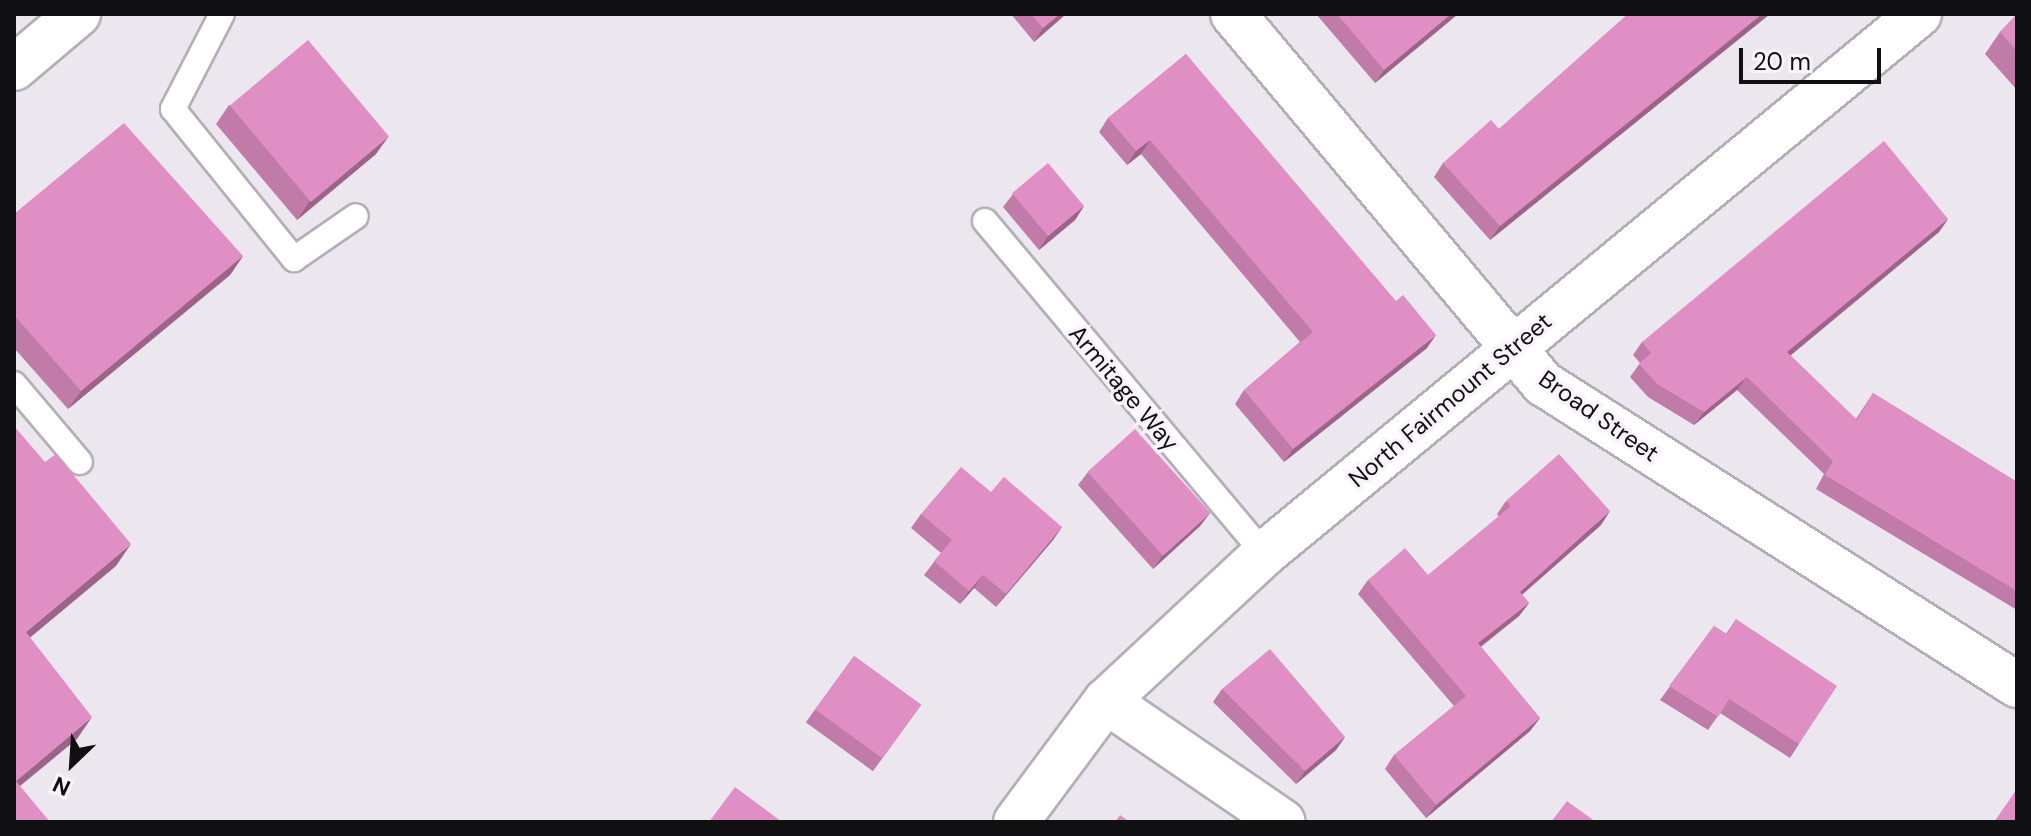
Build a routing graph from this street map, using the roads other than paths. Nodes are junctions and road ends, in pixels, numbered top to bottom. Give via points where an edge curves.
1 (78, 14) edge
2 (222, 14) edge
3 (1233, 14) edge
4 (1911, 16) edge
5 (14, 68) edge
6 (356, 216) dead end
7 (985, 221) dead end
8 (1513, 347) junction
9 (14, 384) edge
10 (80, 462) dead end
11 (1264, 554) junction
12 (2017, 685) edge
13 (1106, 701) junction
14 (1016, 822) edge
15 (1283, 822) edge

1 - 5 street
2 - 6 lane via 173,109 294,259
3 - 8 street, Broad Street
4 - 8 street, North Fairmount Street
7 - 11 lane, Armitage Way
8 - 11 street, North Fairmount Street
8 - 12 street, Broad Street via 1565,398
9 - 10 lane
11 - 13 street, North Fairmount Street
13 - 14 street, North Fairmount Street
13 - 15 street

